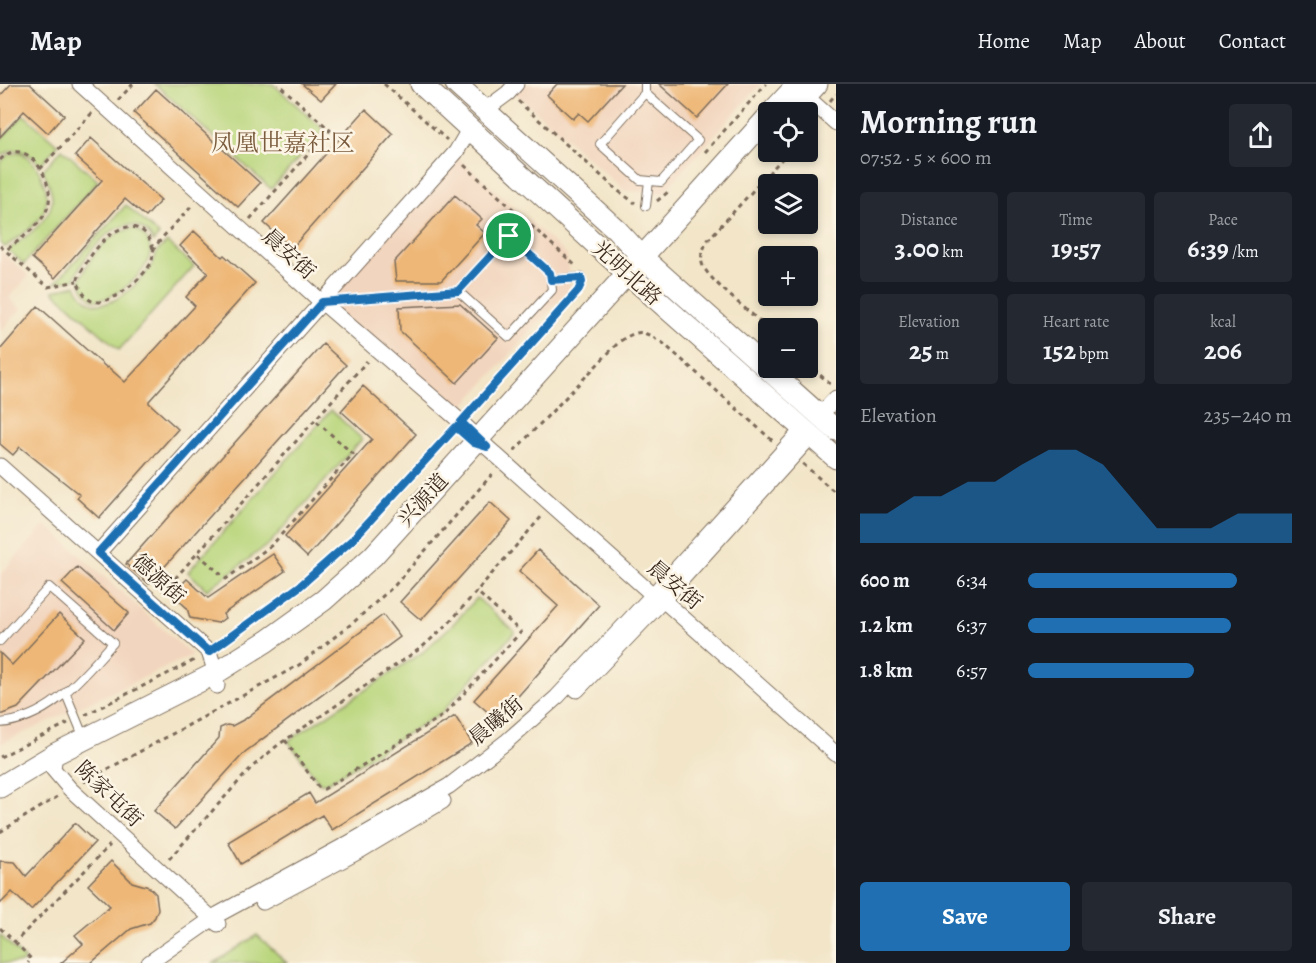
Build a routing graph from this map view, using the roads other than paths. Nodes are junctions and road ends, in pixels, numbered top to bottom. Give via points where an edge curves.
1 (67, 84) edge
2 (80, 84) edge
3 (421, 84) edge
4 (456, 84) edge
5 (645, 84) edge
6 (509, 87) edge
7 (804, 87) edge
8 (645, 93) junction
9 (785, 102) edge
10 (796, 102) edge
11 (102, 110) junction
12 (485, 110) junction
13 (836, 110) edge
14 (836, 123) edge
15 (470, 128) junction
16 (758, 129) edge
17 (758, 148) edge
18 (649, 181) junction
19 (643, 206) road end
20 (647, 261) junction
21 (581, 278) road end
22 (632, 278) junction
23 (551, 280) junction
24 (458, 291) junction
25 (316, 302) junction
26 (836, 398) edge
27 (830, 420) edge
28 (458, 424) junction
29 (807, 433) junction
30 (480, 443) junction
31 (836, 458) edge
32 (0, 466) edge
33 (95, 551) junction
34 (658, 598) junction
35 (0, 640) edge
36 (216, 680) junction
37 (66, 694) junction
38 (0, 723) edge
39 (84, 739) junction
40 (836, 754) edge
41 (56, 763) junction
42 (0, 787) edge
43 (74, 787) junction
44 (0, 800) edge
45 (218, 919) junction
46 (149, 963) edge
47 (164, 963) edge

1 - 11 street, 晨安街
2 - 11 street, 晨安街
3 - 15 main road, 光明北路
4 - 12 main road, 光明北路
5 - 8 lane
6 - 12 street
7 - 9 main road
7 - 10 main road
7 - 13 street
7 - 14 street
8 - 18 lane via 600,144 640,180
8 - 18 lane via 698,140 661,182
11 - 25 street, 晨安街 via 197,200
11 - 25 street, 晨安街 via 241,229
12 - 20 main road, 光明北路
15 - 22 main road, 光明北路
15 - 25 street
16 - 20 main road, 兴源道
17 - 20 main road, 兴源道
18 - 19 lane
20 - 22 main road, 兴源道
20 - 27 main road, 光明北路
21 - 23 lane
22 - 29 main road, 光明北路
22 - 30 main road, 兴源道
23 - 24 lane via 550,273 509,236
23 - 24 lane via 552,290 510,337
24 - 25 lane
25 - 28 street, 晨安街
25 - 28 street, 晨安街 via 372,355
25 - 33 street
26 - 27 street
28 - 30 street, 晨安街
29 - 31 main road, 光明北路
29 - 34 street, 晨曦街
30 - 34 street, 晨安街
30 - 36 main road, 兴源道 via 389,556 340,602 289,642
32 - 33 street, 德源街
33 - 36 street, 德源街 via 209,652
34 - 40 street, 晨安街
34 - 45 street, 晨曦街 via 565,704 456,793 361,850
35 - 37 lane via 49,587 113,643
36 - 39 main road, 兴源道
36 - 41 main road, 兴源道
37 - 38 lane via 34,713
37 - 39 lane
39 - 41 main road, 兴源道
41 - 42 main road, 兴源道
41 - 43 street, 陈家屯街
41 - 44 main road, 兴源道
43 - 45 street, 陈家屯街 via 164,864
43 - 45 street, 陈家屯街 via 120,835
45 - 46 street, 晨曦街
45 - 47 street, 晨曦街

